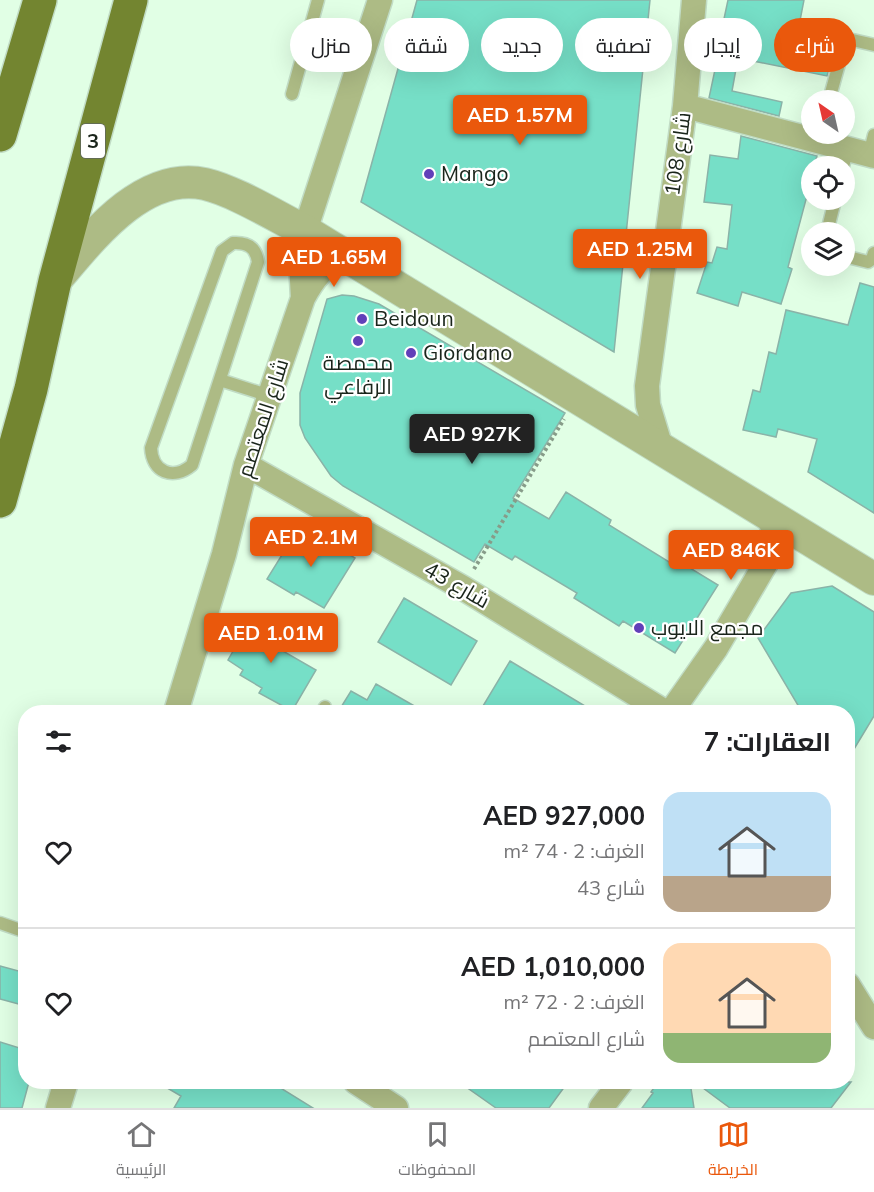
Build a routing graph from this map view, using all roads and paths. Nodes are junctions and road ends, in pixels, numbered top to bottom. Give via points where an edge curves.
1 (40, 0) edge
2 (131, 0) edge
3 (318, 0) edge
4 (380, 0) edge
5 (694, 0) edge
6 (874, 45) edge
7 (832, 90) edge
8 (292, 94) dead end
9 (685, 106) junction
10 (801, 133) edge
11 (0, 135) edge
12 (838, 144) edge
13 (862, 152) edge
14 (305, 231) junction
15 (874, 253) edge
16 (344, 255) junction
17 (855, 259) edge
18 (55, 281) junction
19 (303, 298) junction
20 (219, 380) junction
21 (270, 396) junction
22 (577, 397) junction
23 (661, 448) junction
24 (246, 465) junction
25 (0, 501) edge
26 (769, 515) junction
27 (874, 579) edge
28 (463, 588) junction
29 (185, 705) edge
30 (653, 705) edge
31 (676, 705) edge
32 (0, 923) edge
33 (18, 929) edge
34 (855, 996) edge
35 (874, 1027) edge
36 (64, 1089) edge
37 (367, 1089) edge
38 (616, 1089) edge
39 (58, 1108) edge
40 (396, 1108) edge
41 (601, 1108) edge

1 - 11 main road
2 - 18 main road, 3
3 - 8 lane
4 - 14 street, شارع المعتصم
5 - 9 street, شارع 108
6 - 7 lane via 848,39 845,42
9 - 10 street
9 - 23 street, شارع 108 via 647,386 648,405
12 - 13 street
14 - 16 street
14 - 18 street via 219,188 189,182 174,184 142,197 112,217
14 - 19 street, شارع المعتصم via 301,262
15 - 17 lane via 868,262
16 - 19 street, شارع المعتصم via 326,266
16 - 22 street
18 - 25 main road, 3
19 - 21 street, شارع المعتصم
20 - 20 lane via 258,262 253,248 241,243 222,251 151,448 151,457 159,468 179,473 192,465
20 - 21 lane
21 - 24 street, شارع المعتصم
22 - 23 street
22 - 28 path
23 - 26 street
24 - 28 street, شارع 43
24 - 29 street, شارع المعتصم
26 - 27 street
26 - 31 street via 774,533 766,563 716,648
28 - 30 street, شارع 43
32 - 33 lane
34 - 35 street
36 - 39 street
37 - 40 street
38 - 41 street

